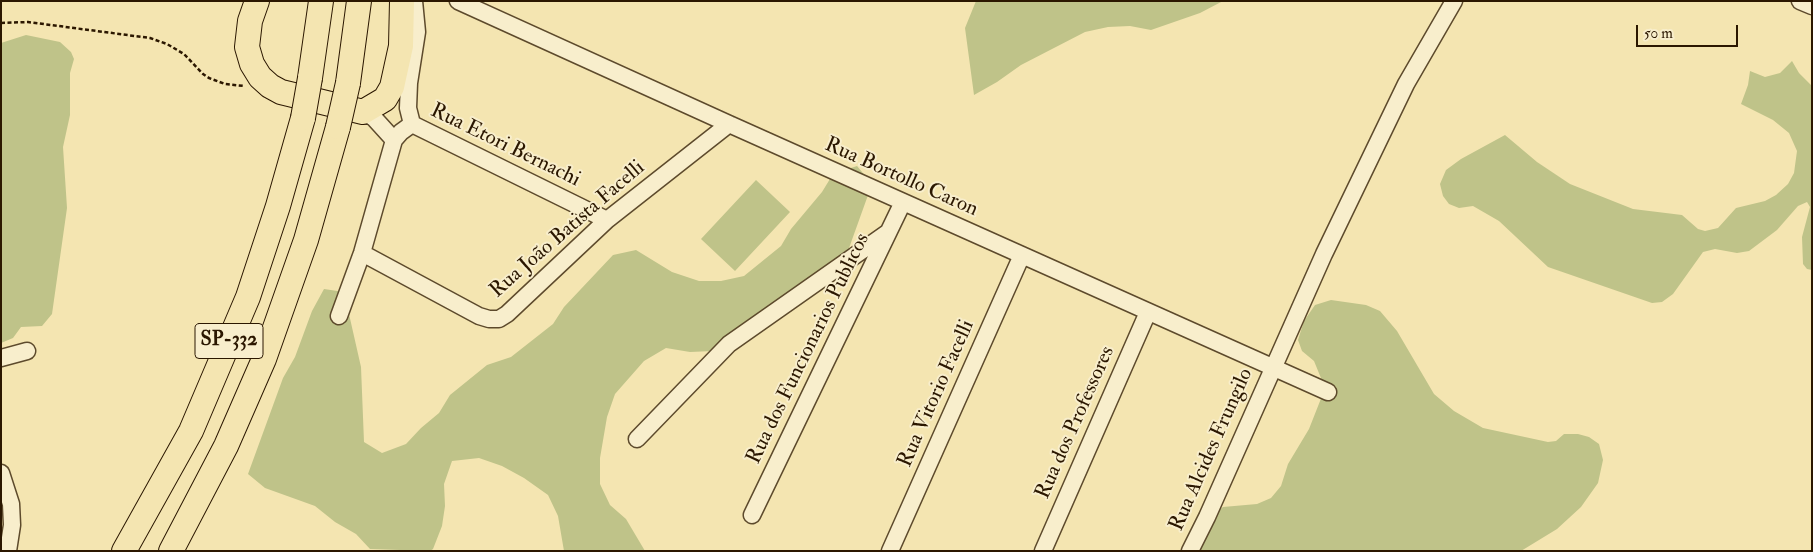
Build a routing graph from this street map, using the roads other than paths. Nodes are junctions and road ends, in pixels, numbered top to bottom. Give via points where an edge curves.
1 (257, 1) edge
2 (321, 1) edge
3 (359, 1) edge
4 (402, 1) edge
5 (414, 1) edge
6 (458, 1) edge
7 (1454, 1) edge
8 (1800, 1) edge
9 (1812, 6) edge
10 (363, 112) junction
11 (412, 124) junction
12 (729, 124) junction
13 (394, 140) junction
14 (903, 202) junction
15 (607, 220) junction
16 (889, 231) junction
17 (362, 253) junction
18 (1022, 256) junction
19 (1148, 312) junction
20 (339, 316) dead end
21 (27, 351) dead end
22 (1, 358) edge
23 (1273, 368) junction
24 (1328, 392) dead end
25 (637, 439) dead end
26 (1, 473) edge
27 (752, 515) dead end
28 (8, 551) edge
29 (124, 551) edge
30 (171, 551) edge
31 (890, 551) edge
32 (1042, 551) edge
33 (1190, 551) edge

1 - 10 highway via 250,21 247,47 260,77 281,92
2 - 29 highway, SP-332, bridge via 303,118 248,298 191,432
3 - 30 highway, SP-332, bridge via 348,83 306,240 264,359 226,446
4 - 10 highway via 401,46 392,87 385,98
5 - 11 street via 417,32 408,108
6 - 12 street, Rua Bortollo Caron
7 - 23 street, Rua Alcides Frungilo via 1406,84
8 - 9 street
10 - 13 street via 374,118
11 - 13 street
11 - 15 street, Rua Etori Bernachi
12 - 14 street, Rua Bortollo Caron
12 - 15 street, Rua João Batista Facelli
13 - 17 street
14 - 16 street, Rua dos Funcionarios Publicos
14 - 18 street, Rua Bortollo Caron
15 - 17 street, Rua João Batista Facelli via 498,319 479,316
16 - 25 street via 729,344
16 - 27 street, Rua dos Funcionarios Publicos
17 - 20 street
18 - 19 street, Rua Bortollo Caron
18 - 31 street, Rua Vitorio Facelli
19 - 23 street, Rua Bortollo Caron
19 - 32 street, Rua dos Professores
21 - 22 street
23 - 24 street, Rua Bortollo Caron
23 - 33 street, Rua Alcides Frungilo
26 - 28 street via 11,504

